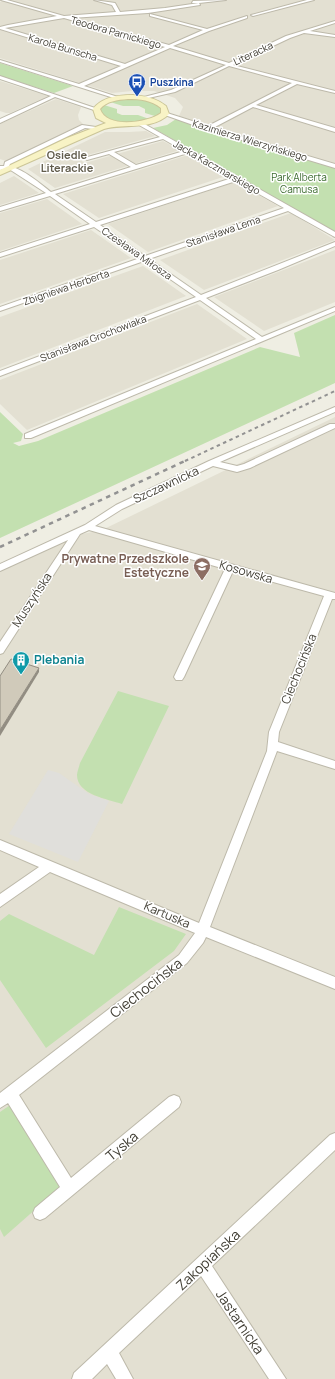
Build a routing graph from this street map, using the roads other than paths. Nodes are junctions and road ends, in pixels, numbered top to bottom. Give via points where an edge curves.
1 (3, 0) edge
2 (96, 0) edge
3 (187, 0) edge
4 (224, 0) edge
5 (312, 0) edge
6 (193, 2) junction
7 (143, 12) junction
8 (118, 13) junction
9 (252, 15) dead end
10 (63, 17) junction
11 (246, 17) dead end
12 (335, 22) edge
13 (0, 28) edge
14 (207, 30) junction
15 (303, 31) junction
16 (335, 36) edge
17 (168, 47) junction
18 (0, 61) edge
19 (228, 64) junction
20 (126, 66) junction
21 (0, 77) edge
22 (295, 83) junction
23 (79, 86) junction
24 (173, 91) junction
25 (335, 92) edge
26 (56, 95) junction
27 (119, 98) junction
28 (146, 98) junction
29 (161, 104) junction
30 (254, 106) junction
31 (96, 109) junction
32 (0, 114) edge
33 (165, 114) junction
34 (9, 117) junction
35 (102, 119) junction
36 (0, 121) edge
37 (116, 123) junction
38 (141, 124) junction
39 (93, 127) junction
40 (209, 128) junction
41 (335, 130) edge
42 (165, 137) junction
43 (70, 140) junction
44 (189, 151) junction
45 (110, 152) junction
46 (87, 158) dead end
47 (335, 166) edge
48 (6, 167) edge
49 (135, 167) junction
50 (0, 173) edge
51 (236, 179) junction
52 (51, 193) junction
53 (0, 209) edge
54 (288, 209) junction
55 (95, 224) junction
56 (335, 235) edge
57 (335, 244) edge
58 (0, 255) edge
59 (145, 259) junction
60 (200, 297) junction
61 (335, 309) edge
62 (0, 310) edge
63 (262, 340) junction
64 (0, 374) edge
65 (335, 409) edge
66 (309, 420) junction
67 (334, 426) edge
68 (28, 436) dead end
69 (212, 463) junction
70 (88, 527) junction
71 (78, 531) junction
72 (230, 567) junction
73 (0, 568) edge
74 (332, 596) edge
75 (0, 650) edge
76 (179, 677) dead end
77 (273, 745) junction
78 (335, 765) edge
79 (0, 845) edge
80 (49, 866) junction
81 (0, 901) edge
82 (203, 930) junction
83 (335, 983) edge
84 (5, 1097) edge
85 (174, 1102) dead end
86 (335, 1140) edge
87 (70, 1189) junction
88 (40, 1214) dead end
89 (202, 1265) junction
90 (109, 1352) junction
91 (80, 1379) edge
92 (125, 1379) edge
93 (278, 1379) edge

1 - 10 street, Teodora Parnickiego
2 - 8 street via 114,4
3 - 6 street
4 - 6 street
5 - 9 street
6 - 7 street via 198,4 164,11
7 - 8 street
7 - 14 street
8 - 10 street
10 - 13 street
10 - 17 street, Teodora Parnickiego
11 - 14 street
12 - 15 street, Literacka
13 - 20 street, Karola Bunscha
14 - 17 street
15 - 16 street
15 - 19 street, Literacka
17 - 19 street, Teodora Parnickiego
17 - 20 street
18 - 23 street
19 - 22 street, Teodora Parnickiego
19 - 24 street, Literacka
20 - 23 street
21 - 26 street
22 - 25 street, Teodora Parnickiego
22 - 30 street
23 - 27 street
24 - 28 street, Literacka
24 - 29 street, Literacka via 163,97
26 - 31 street
26 - 34 street
27 - 28 street
27 - 31 street via 102,103
28 - 29 street
29 - 33 street via 166,110
30 - 40 street
30 - 41 street
31 - 35 street via 96,113
32 - 34 street
33 - 38 street via 156,120
33 - 40 street, Kazimierza Wierzyńskiego
34 - 36 street
35 - 37 street
35 - 39 street
37 - 38 street
37 - 43 street
38 - 42 street, Jacka Kaczmarskiego
39 - 43 street
39 - 48 street via 84,126 7,163
40 - 47 street, Kazimierza Wierzyńskiego
42 - 44 street, Jacka Kaczmarskiego
42 - 45 street
43 - 48 street
44 - 49 street
44 - 51 street, Jacka Kaczmarskiego
45 - 46 street
45 - 49 street
48 - 50 street
48 - 52 street, Czesława Miłosza
49 - 52 street
51 - 54 street, Jacka Kaczmarskiego
51 - 55 street
52 - 53 street
52 - 55 street, Czesława Miłosza
54 - 56 street, Jacka Kaczmarskiego
54 - 59 street, Stanisława Lema
55 - 58 street
55 - 59 street, Czesława Miłosza
57 - 60 street, Stanisława Grochowiaka
59 - 60 street, Czesława Miłosza
59 - 62 street, Zbigniewa Herberta
60 - 63 street, Czesława Miłosza
60 - 64 street, Stanisława Grochowiaka
61 - 63 street
63 - 68 street
65 - 66 street, Szczawnicka
66 - 67 street
66 - 69 street, Szczawnicka
67 - 69 street via 247,466 237,469
69 - 70 street, Szczawnicka via 118,507
70 - 71 street, Szczawnicka
70 - 72 street, Kosowska
71 - 73 street, Szczawnicka
71 - 75 street, Muszyńska
72 - 74 street, Kosowska
72 - 76 street
74 - 77 street, Ciechocińska via 274,732
77 - 78 street
77 - 82 street, Ciechocińska
79 - 80 street, Kartuska
80 - 81 street
80 - 82 street, Kartuska
82 - 83 street, Kartuska
82 - 84 street, Ciechocińska via 183,959
84 - 87 street
85 - 87 street, Tyska
86 - 89 street, Zakopiańska
87 - 88 street, Tyska
89 - 90 street, Zakopiańska
89 - 93 street, Jastarnicka
90 - 91 street, Zakopiańska
90 - 92 street

